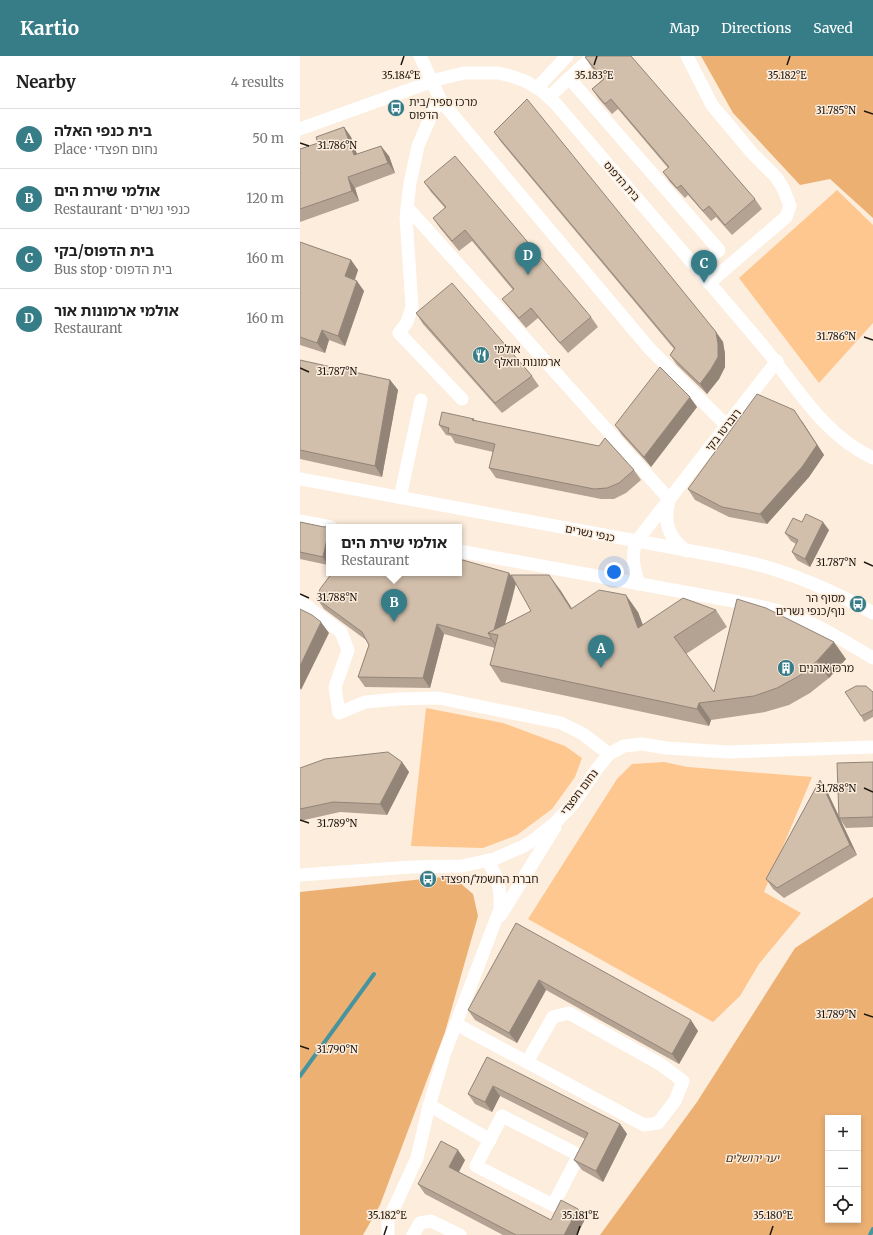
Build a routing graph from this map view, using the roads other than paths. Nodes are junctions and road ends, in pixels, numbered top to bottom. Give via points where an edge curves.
1 (420, 56) edge
2 (567, 56) edge
3 (593, 56) edge
4 (687, 56) edge
5 (569, 78) junction
6 (431, 82) junction
7 (537, 88) junction
8 (549, 97) junction
9 (441, 101) junction
10 (300, 129) edge
11 (407, 207) junction
12 (697, 269) junction
13 (709, 283) junction
14 (777, 361) junction
15 (462, 399) dead end
16 (421, 400) dead end
17 (726, 425) junction
18 (873, 458) edge
19 (300, 479) edge
20 (400, 498) junction
21 (669, 499) junction
22 (300, 521) edge
23 (326, 526) edge
24 (636, 542) junction
25 (688, 551) junction
26 (462, 552) edge
27 (639, 584) junction
28 (300, 601) edge
29 (739, 602) junction
30 (873, 613) edge
31 (735, 616) edge
32 (873, 658) edge
33 (870, 746) edge
34 (609, 754) junction
35 (563, 815) junction
36 (488, 860) junction
37 (300, 875) edge
38 (495, 924) junction
39 (456, 1024) junction
40 (527, 1062) junction
41 (429, 1105) junction
42 (490, 1140) junction
43 (388, 1235) edge
44 (413, 1235) edge
45 (460, 1235) edge

1 - 6 street
2 - 7 street
3 - 5 street
4 - 13 street via 712,105 776,177 790,206 786,217
5 - 8 street
5 - 12 street via 719,250
6 - 7 street, בית הדפוס via 464,73 481,72 511,76
6 - 9 street
6 - 10 street, בית הדפוס
7 - 8 street, בית הדפוס
8 - 12 street, בית הדפוס
9 - 11 street via 433,111 418,146
9 - 17 street via 649,348
11 - 15 street via 412,307 407,322 399,333
11 - 21 street
12 - 13 street, בית הדפוס
13 - 14 street, בית הדפוס
14 - 17 street, רוברטו בקי
14 - 18 street, בית הדפוס via 830,429
16 - 20 street
17 - 21 street, רוברטו בקי
19 - 20 street, כנפי נשרים
20 - 24 street, כנפי נשרים
21 - 24 street, רוברטו בקי
21 - 25 street, רוברטו בקי via 666,517 668,529 675,541
22 - 23 street
24 - 25 street, כנפי נשרים
24 - 27 street, רוברטו בקי via 633,563
25 - 30 street, כנפי נשרים via 763,566 787,574 858,604
26 - 27 street
27 - 29 street
28 - 34 street via 341,632 348,650 335,687 339,713 365,702 400,698 439,698 561,723 583,734
29 - 31 street
29 - 32 street via 799,618
33 - 34 street, נחום חפצדי via 728,752 642,744 624,746
34 - 35 street, נחום חפצדי
35 - 36 street, נחום חפצדי via 524,846
35 - 38 street
36 - 37 street, נחום חפצדי via 462,866
36 - 38 street via 497,877 500,892 500,909
38 - 39 street
39 - 40 street
39 - 41 street
40 - 40 street via 644,1125 658,1123 675,1101 683,1081 660,1064 568,1013 553,1017
41 - 42 street
41 - 43 street via 417,1158 388,1221
42 - 42 street via 476,1166 553,1205 579,1155 502,1116
44 - 45 street via 420,1222 431,1221

